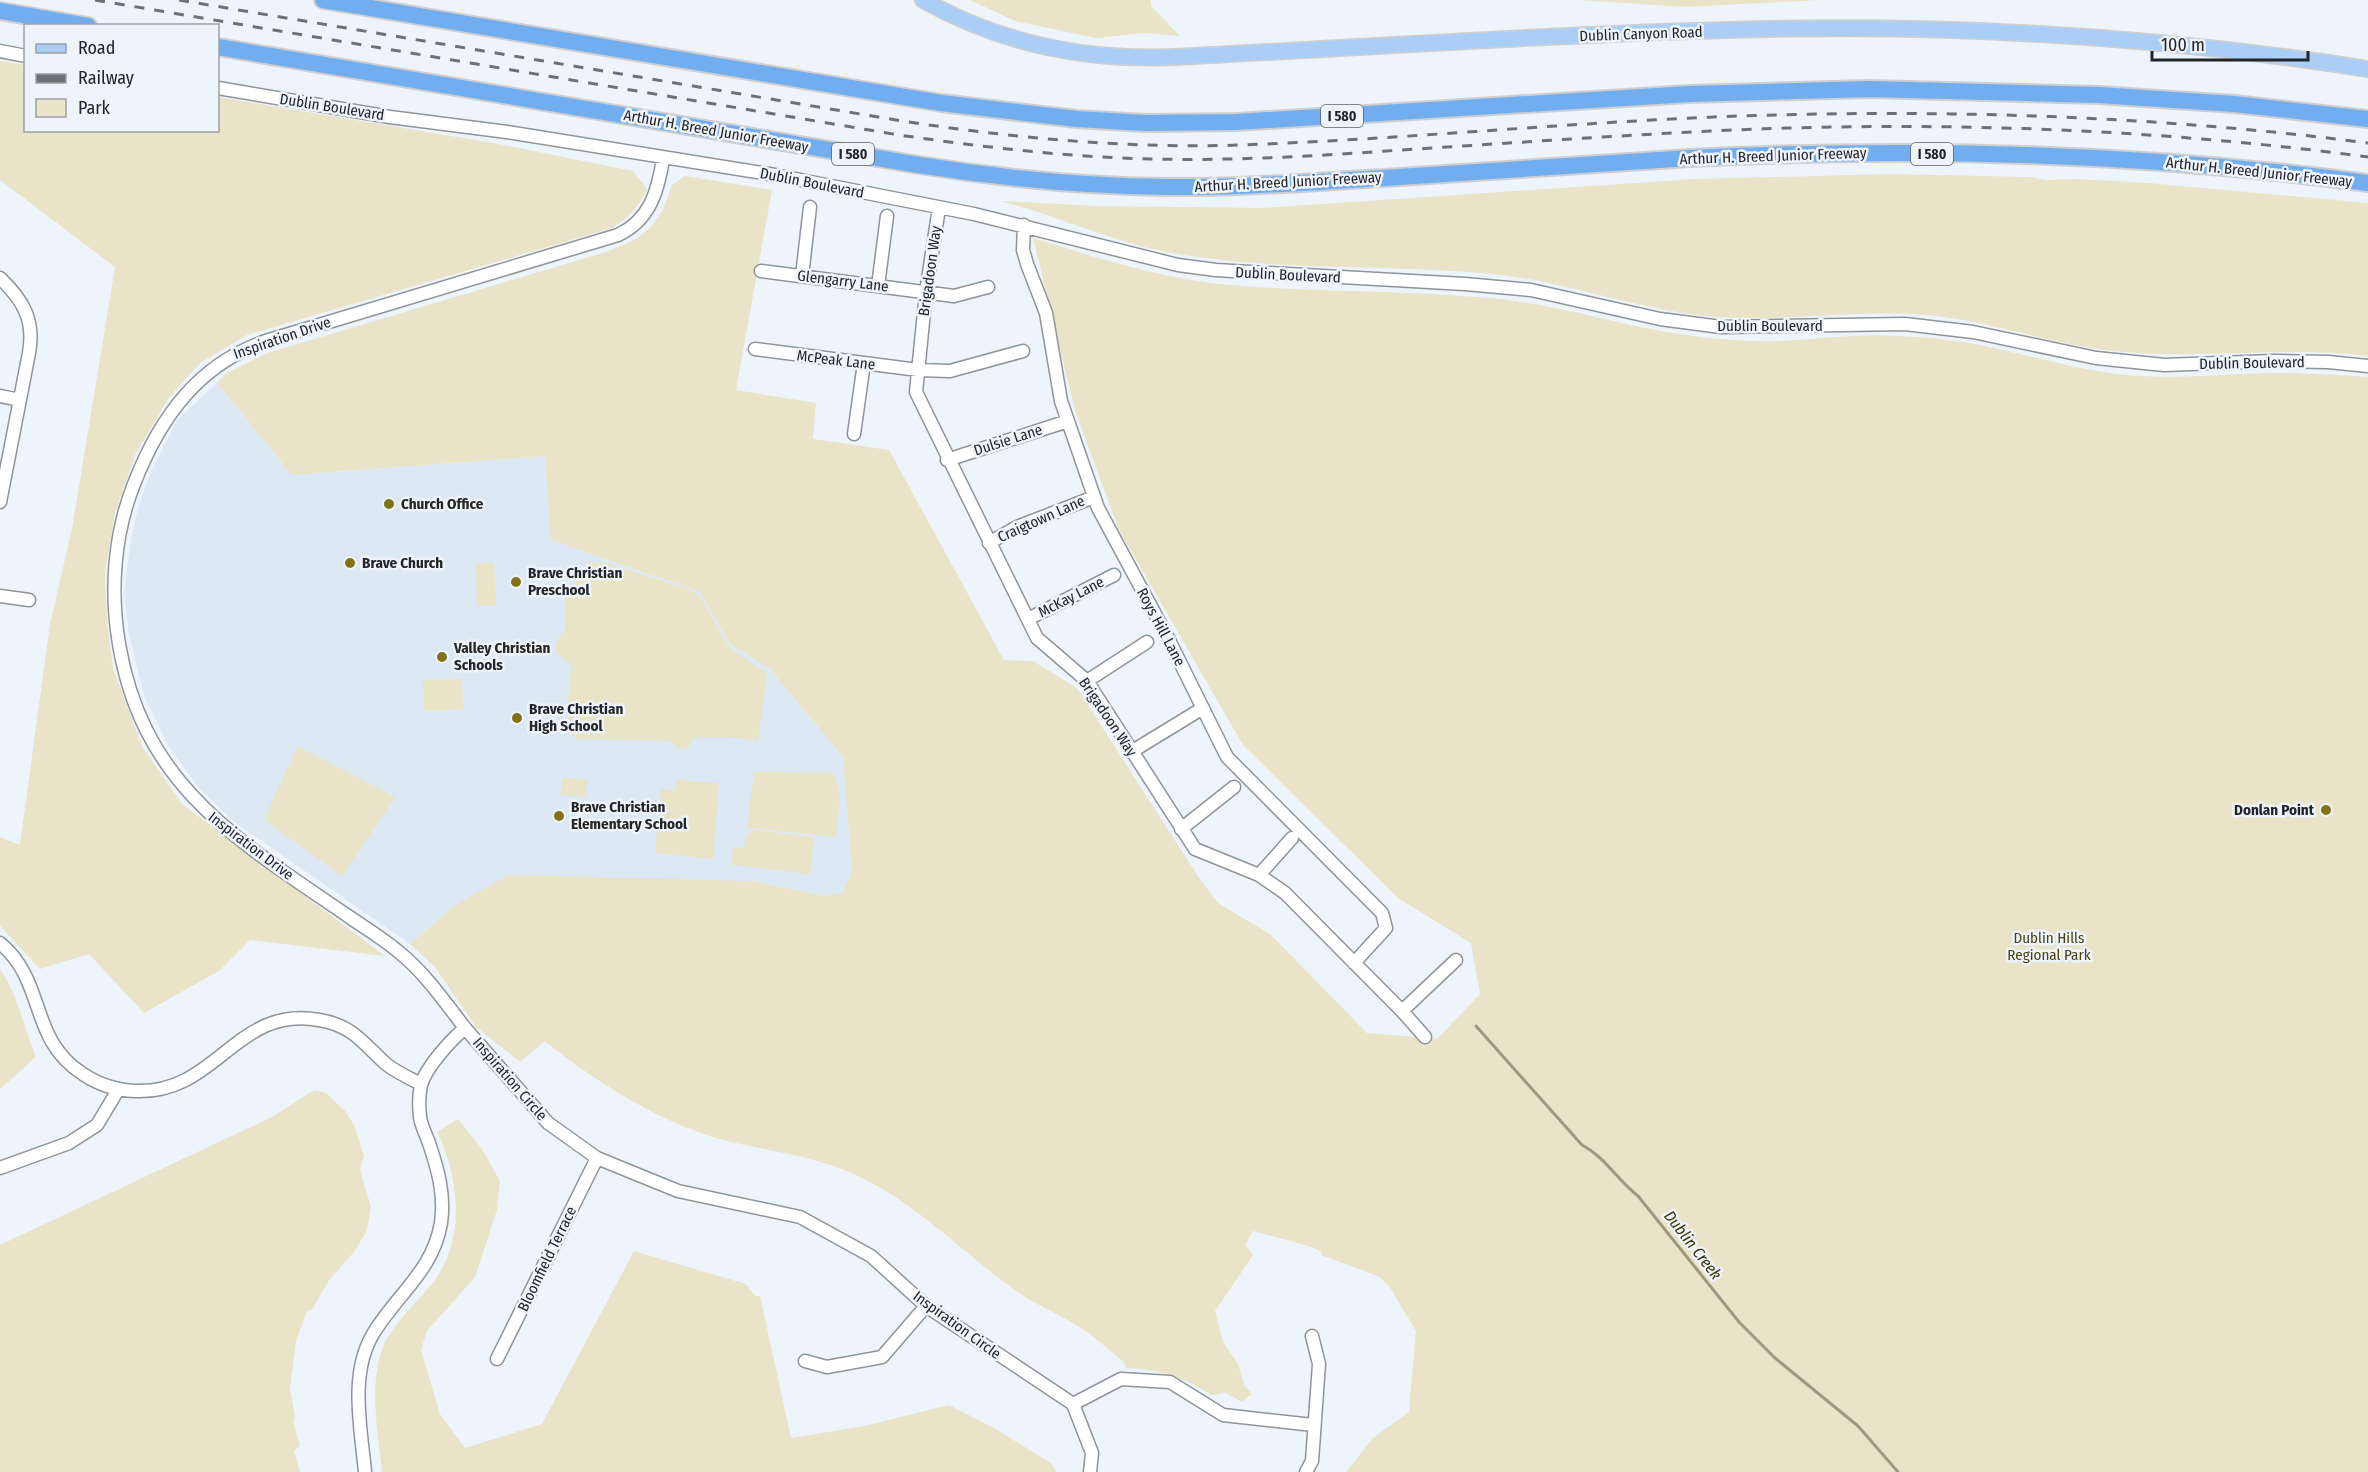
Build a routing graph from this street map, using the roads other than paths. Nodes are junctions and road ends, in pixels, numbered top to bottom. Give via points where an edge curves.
1 (323, 0) edge
2 (924, 0) edge
3 (0, 11) edge
4 (76, 24) edge
5 (219, 47) edge
6 (0, 51) edge
7 (24, 56) edge
8 (2368, 69) edge
9 (219, 88) edge
10 (2368, 119) edge
11 (663, 159) junction
12 (2368, 183) edge
13 (810, 207) dead end
14 (939, 208) junction
15 (887, 216) dead end
16 (1024, 225) junction
17 (761, 271) dead end
18 (802, 276) junction
19 (0, 278) edge
20 (878, 286) junction
21 (988, 286) dead end
22 (926, 292) junction
23 (755, 349) dead end
24 (1023, 351) dead end
25 (864, 363) junction
26 (2368, 366) edge
27 (918, 370) junction
28 (0, 396) edge
29 (20, 400) junction
30 (1068, 421) junction
31 (854, 434) dead end
32 (947, 460) junction
33 (1094, 496) junction
34 (0, 502) edge
35 (989, 543) junction
36 (1114, 574) dead end
37 (0, 596) edge
38 (29, 600) dead end
39 (1028, 619) junction
40 (1147, 642) dead end
41 (1087, 681) junction
42 (1203, 708) junction
43 (1131, 752) junction
44 (1234, 787) dead end
45 (1181, 829) junction
46 (1292, 838) dead end
47 (1259, 875) junction
48 (0, 943) edge
49 (1456, 960) dead end
50 (1354, 963) junction
51 (1402, 1011) junction
52 (465, 1028) junction
53 (1425, 1037) dead end
54 (421, 1084) junction
55 (118, 1090) junction
56 (597, 1158) junction
57 (0, 1168) edge
58 (926, 1306) junction
59 (1312, 1336) dead end
60 (497, 1359) dead end
61 (805, 1361) dead end
62 (1073, 1404) junction
63 (1313, 1425) junction
64 (365, 1472) edge
65 (1090, 1472) edge
66 (1306, 1472) edge

1 - 10 highway, I 580 via 941,104 1145,123 1236,122 1700,94 1870,89 2110,95
2 - 8 main road, Dublin Canyon Road via 1021,41 1113,57 1861,29 2138,41
3 - 4 highway
5 - 12 highway, Arthur H. Breed Junior Freeway / I 580 via 919,165 1095,185 1251,186 1684,159 1871,153 2115,160
6 - 7 street
9 - 11 street, Dublin Boulevard
11 - 14 street, Dublin Boulevard via 775,175
11 - 52 street, Inspiration Drive via 651,204 638,222 623,232 269,339 226,358 195,384 163,426 137,477 123,519 114,587 120,650 140,714 167,765 203,809 231,834 406,958
13 - 18 street
14 - 16 street, Dublin Boulevard
14 - 22 street, Brigadoon Way
15 - 20 street
16 - 26 street, Dublin Boulevard via 1178,265 1531,290 1660,319 1721,327 1905,324 1973,332 2096,358 2164,365 2274,361
16 - 30 street, Roys Hill Lane via 1023,250 1046,314 1056,381
17 - 18 street, Glengarry Lane
18 - 20 street, Glengarry Lane
19 - 29 street via 20,299 30,322 31,346
20 - 22 street, Glengarry Lane
21 - 22 street, Glengarry Lane via 954,296
22 - 27 street, Brigadoon Way
23 - 25 street, McPeak Lane
24 - 27 street, McPeak Lane via 950,371
25 - 27 street, McPeak Lane
25 - 31 street
27 - 32 street, Brigadoon Way via 916,392
28 - 29 street
29 - 34 street
30 - 32 street, Dulsie Lane
30 - 33 street, Roys Hill Lane
32 - 35 street, Brigadoon Way
33 - 35 street, Craigtown Lane via 1017,527
33 - 42 street, Roys Hill Lane
35 - 39 street, Brigadoon Way
36 - 39 street, McKay Lane
37 - 38 street
39 - 41 street, Brigadoon Way via 1037,638
40 - 41 street
41 - 43 street, Brigadoon Way
42 - 43 street
42 - 50 street, Roys Hill Lane via 1227,757 1382,913 1386,928
43 - 45 street, Brigadoon Way
44 - 45 street
45 - 47 street, Brigadoon Way via 1195,849
46 - 47 street
47 - 50 street, Brigadoon Way via 1286,893
48 - 55 street via 19,961 46,1034 56,1048 84,1075
49 - 51 street
50 - 51 street, Brigadoon Way
51 - 53 street, Brigadoon Way
52 - 54 street, Inspiration Circle
52 - 56 street, Inspiration Circle via 548,1123
54 - 55 street via 387,1065 346,1028 302,1017 262,1026 176,1086
54 - 64 street via 420,1117 441,1185 441,1224 417,1279 372,1335 365,1354 358,1381
55 - 57 street via 97,1125 69,1143
56 - 58 street, Inspiration Circle via 678,1191 800,1217 871,1256
56 - 60 street, Bloomfield Terrace
58 - 61 street via 882,1357 827,1367
58 - 62 street, Inspiration Circle
59 - 63 street via 1319,1364
62 - 63 street via 1121,1379 1170,1382 1223,1415
62 - 65 street via 1092,1453
63 - 66 street via 1312,1461

